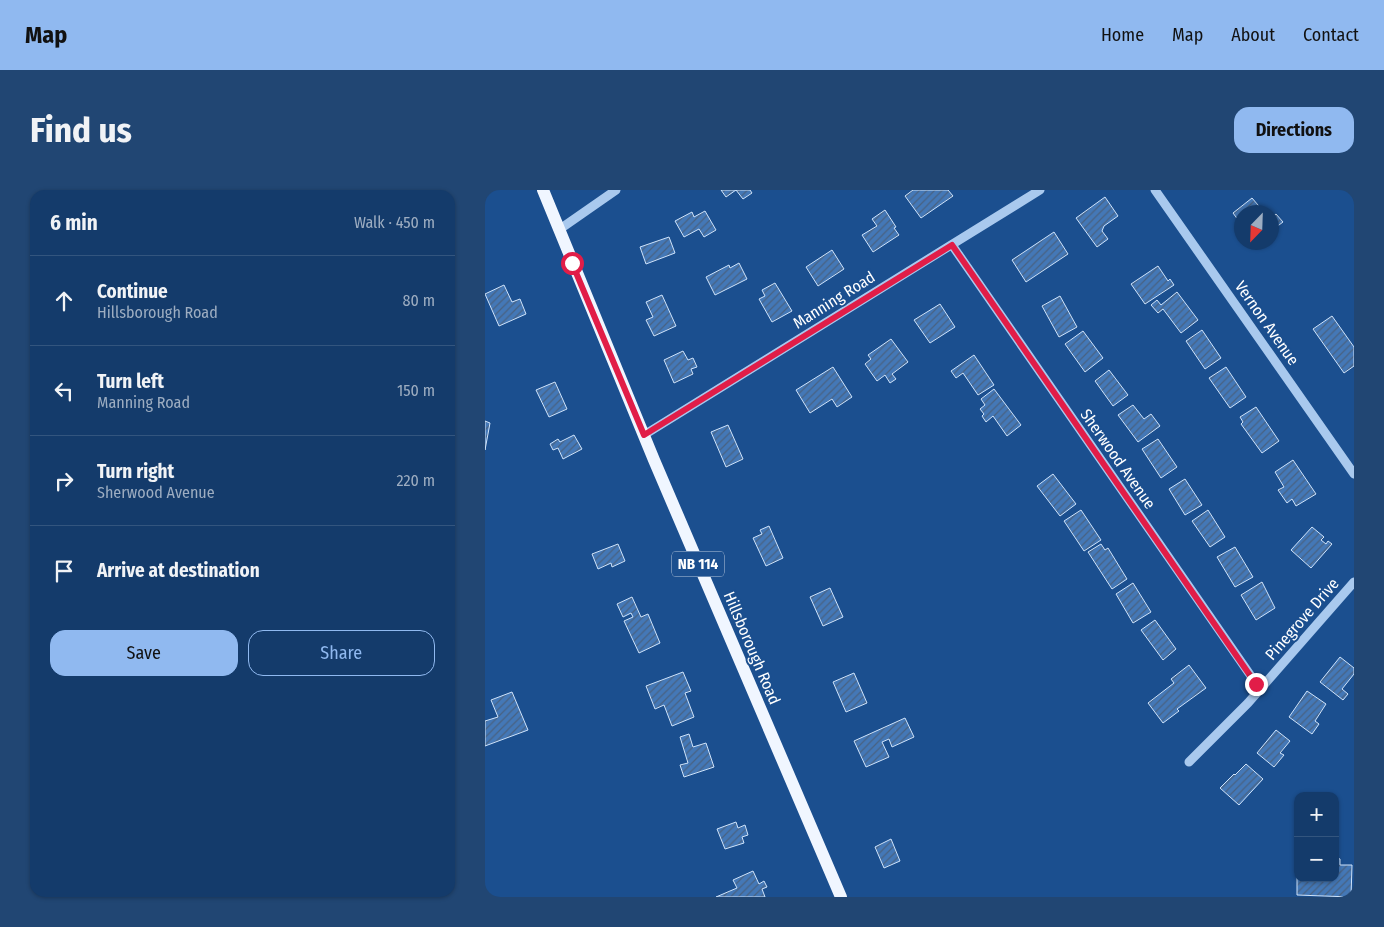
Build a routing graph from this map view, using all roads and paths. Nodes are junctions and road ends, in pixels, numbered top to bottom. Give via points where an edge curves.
1 (543, 190) edge
2 (616, 190) edge
3 (1040, 190) edge
4 (1155, 190) edge
5 (560, 229) junction
6 (952, 245) junction
7 (644, 435) junction
8 (1354, 474) edge
9 (1354, 582) edge
10 (1260, 689) junction
11 (1189, 762) dead end
12 (841, 897) edge

1 - 5 main road, Hillsborough Road / NB 114
2 - 5 street
3 - 6 street, Manning Road
4 - 8 street, Vernon Avenue
5 - 7 main road, Hillsborough Road / NB 114
6 - 7 street, Manning Road
6 - 10 street, Sherwood Avenue
7 - 12 main road, Hillsborough Road / NB 114
9 - 10 street, Pinegrove Drive
10 - 11 street, Pinegrove Drive

